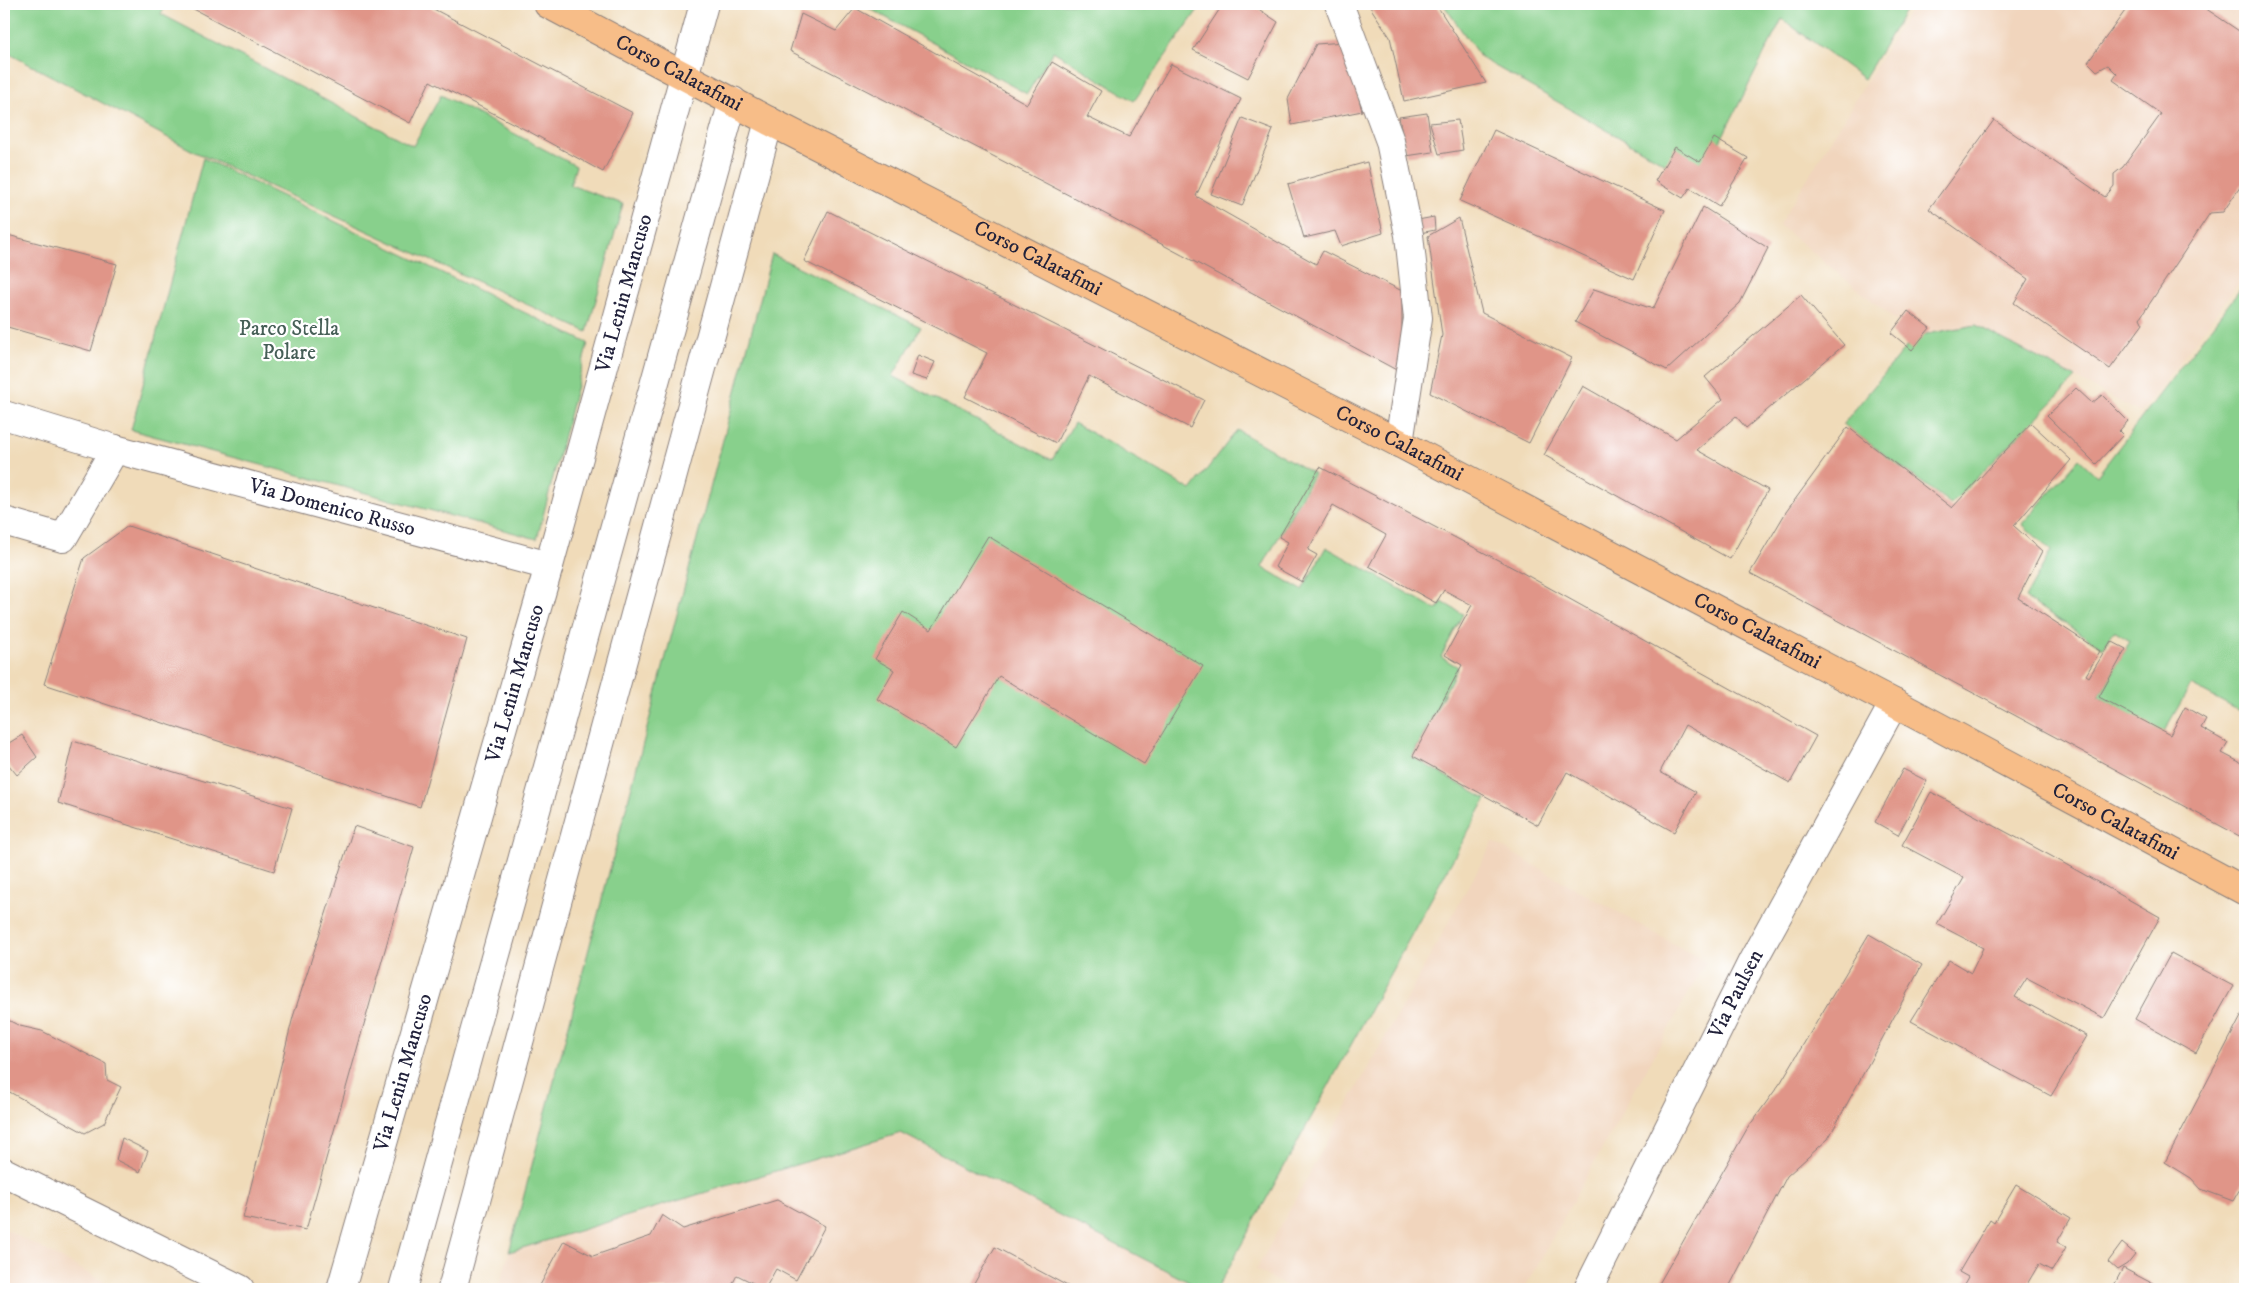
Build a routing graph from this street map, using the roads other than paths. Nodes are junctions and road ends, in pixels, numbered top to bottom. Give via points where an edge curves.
1 (548, 4) edge
2 (704, 4) edge
3 (1340, 4) edge
4 (685, 76) junction
5 (732, 101) junction
6 (769, 120) junction
7 (4, 415) edge
8 (1399, 443) junction
9 (116, 449) junction
10 (4, 521) edge
11 (549, 566) junction
12 (1894, 703) junction
13 (2245, 891) edge
14 (4, 1172) edge
15 (240, 1289) edge
16 (341, 1289) edge
17 (403, 1289) edge
18 (452, 1289) edge
19 (1588, 1289) edge

1 - 4 main road, Corso Calatafimi
2 - 4 street, Via Lenin Mancuso
3 - 8 street via 1390,141 1409,235 1418,318
4 - 5 main road, Corso Calatafimi
4 - 11 street, Via Lenin Mancuso
5 - 6 main road, Corso Calatafimi
5 - 17 street
6 - 8 main road, Corso Calatafimi
6 - 18 street
7 - 9 street, Via Domenico Russo
8 - 12 main road, Corso Calatafimi
9 - 10 street via 63,538
9 - 11 street, Via Domenico Russo
11 - 16 street, Via Lenin Mancuso
12 - 13 main road, Corso Calatafimi
12 - 19 street, Via Paulsen via 1752,962
14 - 15 street

